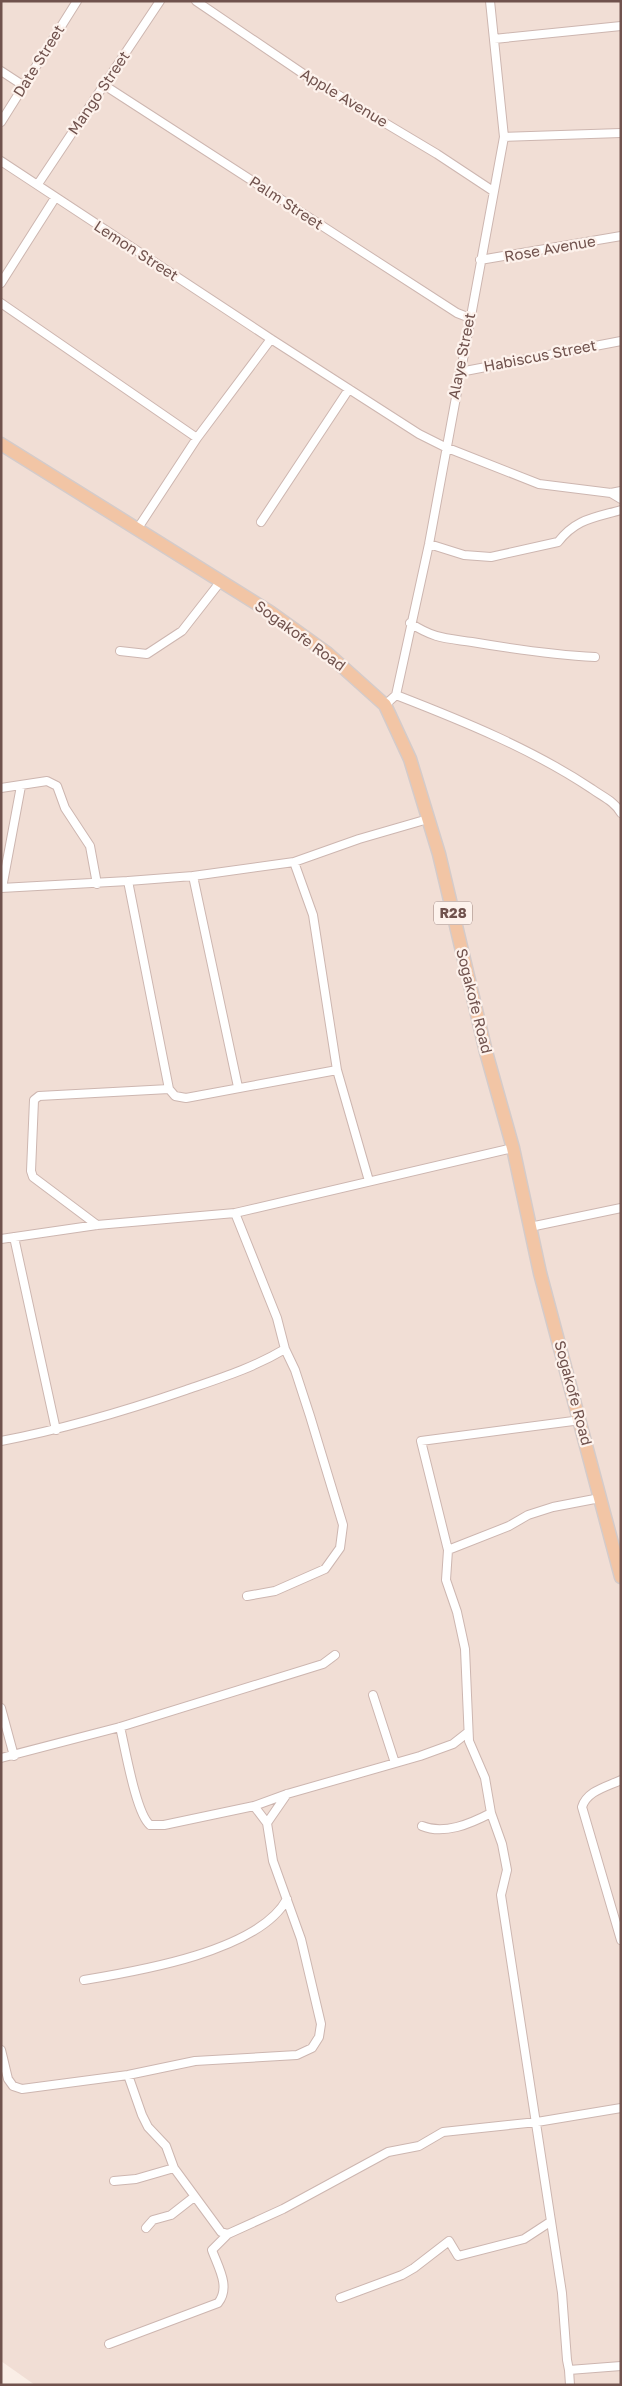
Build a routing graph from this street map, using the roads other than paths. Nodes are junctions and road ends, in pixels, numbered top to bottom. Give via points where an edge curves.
1 (77, 1) edge
2 (160, 1) edge
3 (196, 1) edge
4 (490, 1) edge
5 (621, 26) edge
6 (494, 39) junction
7 (1, 71) edge
8 (104, 85) junction
9 (24, 86) junction
10 (1, 122) edge
11 (621, 133) edge
12 (504, 137) junction
13 (1, 161) edge
14 (38, 184) junction
15 (493, 191) junction
16 (55, 198) junction
17 (621, 236) edge
18 (480, 260) junction
19 (1, 284) edge
20 (1, 303) edge
21 (470, 318) junction
22 (271, 339) junction
23 (621, 341) edge
24 (460, 372) junction
25 (349, 389) junction
26 (197, 438) junction
27 (1, 444) edge
28 (446, 447) junction
29 (621, 491) edge
30 (611, 493) junction
31 (621, 499) edge
32 (621, 510) edge
33 (261, 522) dead end
34 (138, 528) junction
35 (429, 544) junction
36 (221, 582) junction
37 (410, 624) junction
38 (120, 651) dead end
39 (595, 657) dead end
40 (396, 695) junction
41 (385, 705) junction
42 (21, 786) junction
43 (1, 788) edge
44 (618, 804) edge
45 (621, 813) edge
46 (428, 819) junction
47 (294, 862) junction
48 (193, 876) junction
49 (128, 881) junction
50 (97, 884) junction
51 (2, 888) edge
52 (338, 1070) junction
53 (238, 1087) junction
54 (169, 1089) junction
55 (513, 1148) junction
56 (369, 1181) junction
57 (621, 1208) edge
58 (235, 1213) junction
59 (97, 1225) junction
60 (530, 1227) junction
61 (14, 1237) junction
62 (1, 1239) edge
63 (285, 1349) junction
64 (581, 1420) junction
65 (56, 1430) junction
66 (1, 1441) edge
67 (600, 1498) junction
68 (448, 1550) junction
69 (621, 1577) edge
70 (247, 1596) dead end
71 (335, 1654) dead end
72 (373, 1695) dead end
73 (1, 1708) edge
74 (120, 1726) junction
75 (467, 1733) junction
76 (14, 1756) junction
77 (1, 1758) edge
78 (395, 1763) junction
79 (621, 1780) edge
80 (287, 1794) junction
81 (254, 1806) junction
82 (491, 1813) junction
83 (267, 1822) junction
84 (422, 1826) dead end
85 (287, 1899) junction
86 (621, 1940) edge
87 (84, 1980) dead end
88 (1, 2050) edge
89 (128, 2075) junction
90 (621, 2108) edge
91 (537, 2122) junction
92 (174, 2168) junction
93 (114, 2181) dead end
94 (194, 2197) junction
95 (550, 2222) junction
96 (146, 2228) dead end
97 (228, 2234) junction
98 (340, 2298) dead end
99 (109, 2344) dead end
100 (621, 2366) edge
101 (569, 2370) junction
102 (570, 2385) edge

1 - 9 street, Date Street
2 - 8 street, Mango Street
3 - 15 street, Apple Avenue via 308,77
4 - 6 street, Alaye Street
5 - 6 street
6 - 12 street, Alaye Street
7 - 9 street
8 - 14 street, Mango Street
8 - 21 street, Palm Street via 457,313
9 - 10 street, Date Street
11 - 12 street
12 - 15 street, Alaye Street
13 - 14 street, Lemon Street
14 - 16 street, Lemon Street
15 - 18 street, Alaye Street
16 - 19 street
16 - 22 street, Lemon Street
17 - 18 street, Rose Avenue
18 - 21 street, Alaye Street
20 - 26 street
21 - 24 street, Alaye Street
22 - 25 street, Lemon Street
22 - 26 street
23 - 24 street, Habiscus Street
24 - 28 street, Alaye Street
25 - 28 street, Lemon Street via 419,434
25 - 33 street
26 - 34 street
27 - 34 main road, Sogakofe Road / R28
28 - 30 street, Lemon Street via 539,484
28 - 35 street, Alaye Street
29 - 30 street
30 - 31 street
32 - 35 street via 569,528 558,542 491,558 464,556
34 - 36 main road, Sogakofe Road / R28
35 - 37 street, Alaye Street
36 - 38 street via 182,631 147,654
36 - 41 main road, Sogakofe Road / R28 via 270,612 326,653
37 - 39 street via 444,640
37 - 40 street, Alaye Street
40 - 41 street
40 - 44 street via 505,741 566,772
41 - 46 main road, Sogakofe Road / R28 via 410,759
42 - 43 street
42 - 50 street via 47,781 57,786 65,808 90,846
42 - 51 street
44 - 45 street
46 - 47 street
46 - 55 main road, Sogakofe Road / R28
47 - 48 street
47 - 52 street via 313,916
48 - 49 street
48 - 53 street
49 - 50 street
49 - 54 street
50 - 51 street
52 - 53 street
52 - 56 street
53 - 54 street via 186,1098 174,1096
54 - 59 street via 39,1096 34,1100 33,1177
55 - 56 street
55 - 60 main road, Sogakofe Road / R28
56 - 58 street
57 - 60 street
58 - 59 street
58 - 63 street via 277,1318
59 - 61 street
60 - 64 main road, Sogakofe Road / R28
61 - 62 street
61 - 65 street
63 - 65 street via 259,1365 146,1404
63 - 70 street via 324,1459 343,1525 340,1548 325,1568 275,1591
64 - 67 main road, Sogakofe Road / R28
64 - 68 street via 421,1441
65 - 66 street
67 - 68 street via 528,1515
67 - 69 main road, Sogakofe Road / R28
68 - 75 street via 446,1580 465,1649
71 - 74 street via 323,1664
72 - 78 street
73 - 76 street
74 - 76 street
74 - 81 street via 136,1793 145,1821 150,1825 164,1825
75 - 78 street via 453,1744
75 - 82 street via 485,1778
76 - 77 street
78 - 80 street
79 - 86 street via 591,1794 584,1799 582,1807
80 - 81 street
80 - 83 street
81 - 83 street
82 - 84 street via 474,1822 434,1831
82 - 91 street via 507,1870 501,1895
83 - 85 street via 273,1861
85 - 87 street via 275,1917 219,1947 150,1969
85 - 89 street via 309,1967 321,2024 319,2037 312,2048 297,2055 195,2061
88 - 89 street via 8,2079 13,2086 22,2089
89 - 92 street via 148,2128 166,2146
90 - 91 street
91 - 95 street
91 - 97 street via 443,2132 419,2146 388,2152
92 - 93 street
92 - 94 street
94 - 96 street via 171,2215 153,2220
94 - 97 street via 221,2232
95 - 98 street via 524,2239 458,2256 449,2241 402,2275
95 - 101 street via 562,2293 564,2343
97 - 99 street via 212,2250 225,2287 218,2303
100 - 101 street
101 - 102 street

